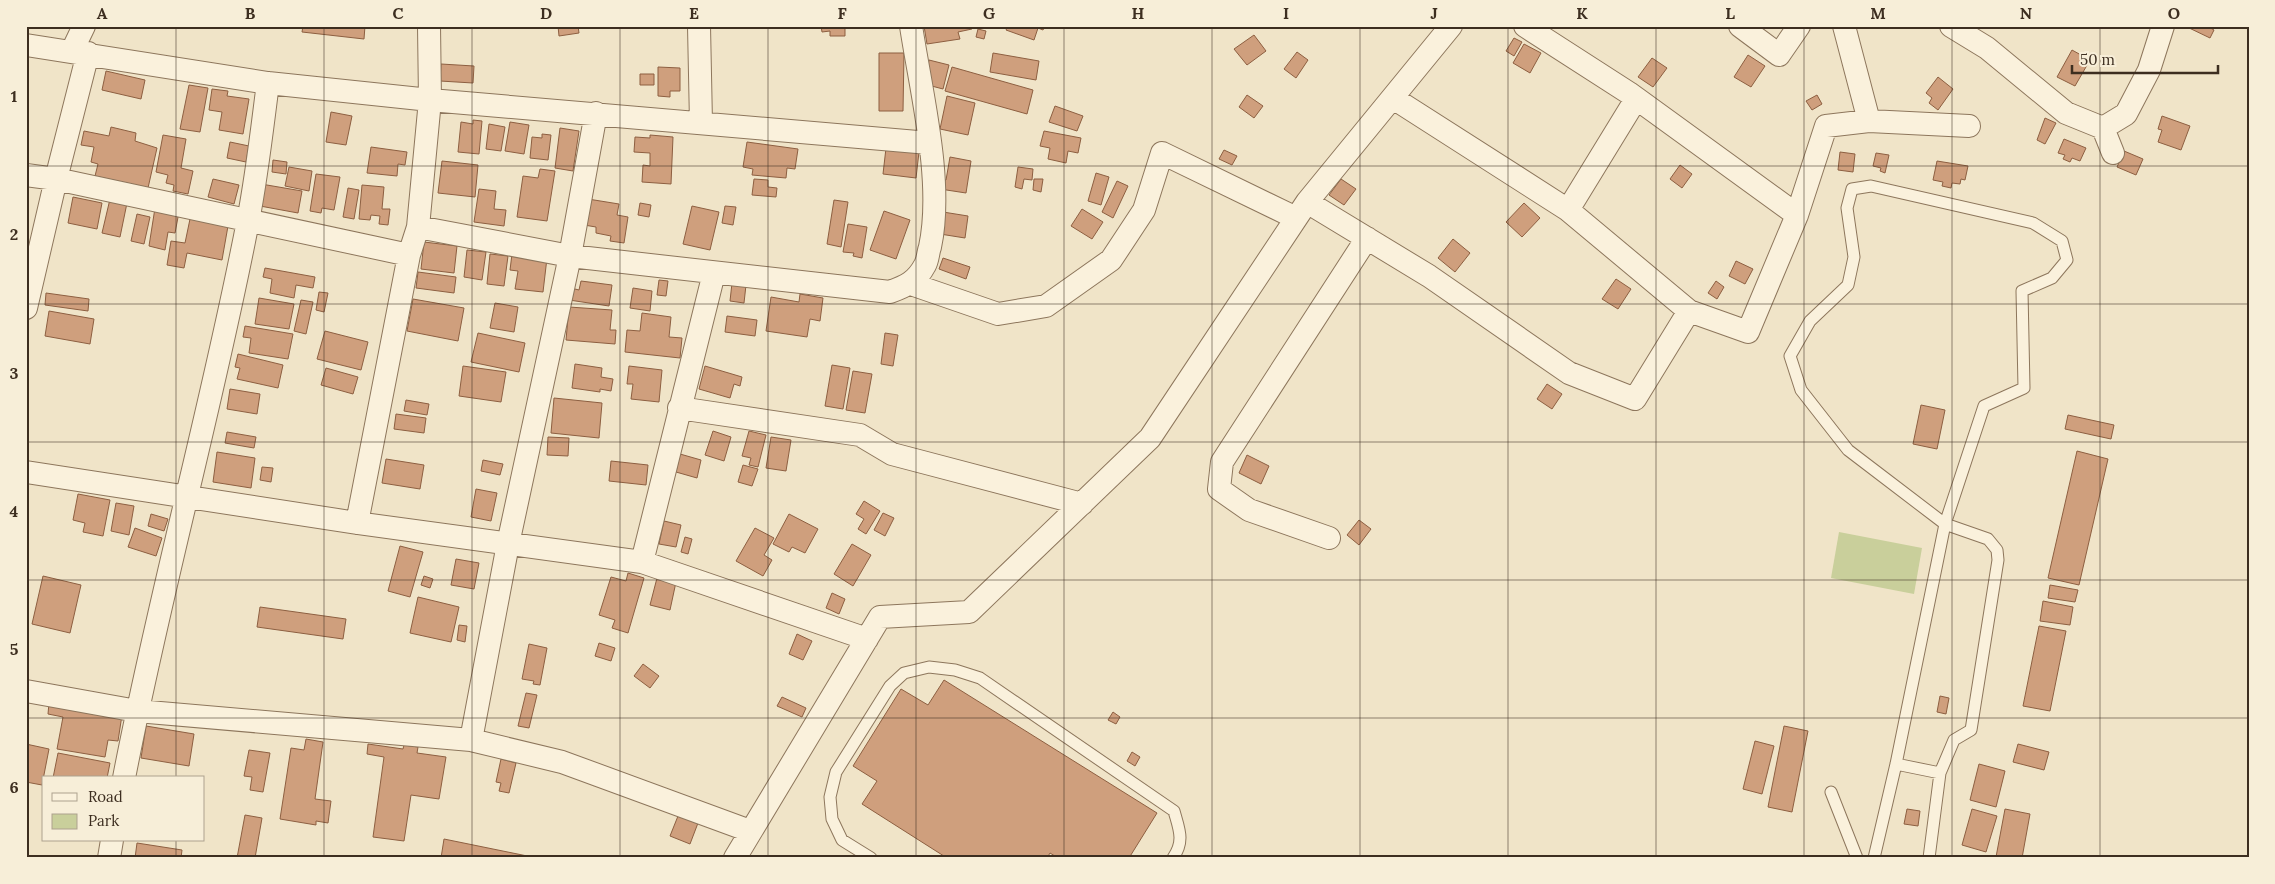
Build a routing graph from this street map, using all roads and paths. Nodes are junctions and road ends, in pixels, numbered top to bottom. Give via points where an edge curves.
1 (84, 26) edge
2 (430, 26) edge
3 (699, 26) edge
4 (911, 26) edge
5 (1451, 26) edge
6 (1525, 26) edge
7 (1740, 26) edge
8 (1799, 26) edge
9 (1844, 26) edge
10 (1951, 26) edge
11 (2163, 26) edge
12 (26, 45) edge
13 (80, 52) junction
14 (268, 83) junction
15 (1393, 98) junction
16 (1636, 99) junction
17 (430, 100) junction
18 (596, 113) junction
19 (1869, 121) junction
20 (701, 123) junction
21 (1969, 126) dead end
22 (2103, 128) junction
23 (929, 143) junction
24 (2113, 153) dead end
25 (26, 175) edge
26 (56, 179) junction
27 (1301, 210) junction
28 (1568, 210) junction
29 (1797, 215) junction
30 (248, 220) junction
31 (418, 227) junction
32 (1367, 238) junction
33 (410, 255) junction
34 (570, 256) junction
35 (714, 273) junction
36 (911, 284) junction
37 (26, 308) edge
38 (1689, 311) junction
39 (679, 408) junction
40 (26, 472) edge
41 (187, 498) junction
42 (1082, 504) junction
43 (357, 523) junction
44 (1945, 524) junction
45 (1330, 538) dead end
46 (508, 544) junction
47 (642, 562) junction
48 (867, 639) junction
49 (26, 691) edge
50 (137, 711) junction
51 (470, 740) junction
52 (1896, 764) junction
53 (1940, 773) junction
54 (124, 776) edge
55 (1831, 792) dead end
56 (750, 831) junction
57 (112, 842) edge
58 (109, 858) edge
59 (735, 858) edge
60 (871, 858) edge
61 (1173, 858) edge
62 (1857, 858) edge
63 (1874, 858) edge
64 (1929, 858) edge

1 - 13 street
2 - 17 street
3 - 20 street
4 - 23 street
5 - 15 street
6 - 16 street
7 - 8 street via 1778,55
9 - 19 street
10 - 22 street via 1987,48 2066,113
11 - 22 street via 2149,70 2126,114
12 - 13 street
13 - 14 street
13 - 26 street
14 - 17 street
14 - 30 street
15 - 27 street
15 - 28 street
16 - 28 street
16 - 29 street
17 - 18 street
17 - 31 street
18 - 20 street
18 - 34 street
19 - 21 street
19 - 29 street via 1826,126
20 - 23 street
22 - 24 street
23 - 36 street via 934,229 926,264
25 - 26 street
26 - 30 street
26 - 37 street
27 - 32 street
27 - 36 street via 1162,153 1144,210 1111,260 1046,306 998,314
27 - 42 street via 1150,438
28 - 38 street
29 - 38 street via 1748,332
30 - 33 street
30 - 41 street
31 - 33 street
31 - 34 street
32 - 38 street via 1429,276 1569,373 1635,399
32 - 45 street via 1222,462 1218,489 1249,510
33 - 43 street
34 - 35 street
34 - 46 street
35 - 36 street via 890,292
35 - 39 street
39 - 42 street via 860,436 892,454
39 - 47 street
40 - 41 street
41 - 43 street
41 - 50 street
42 - 48 street via 969,612 880,617
43 - 46 street
44 - 44 lane via 1984,406 2024,388 2022,290 2052,278 2067,260 2062,241 2033,223 2016,218 1871,186 1852,189 1847,208 1854,257 1848,285 1810,321 1790,356 1801,390 1848,450
44 - 52 lane
44 - 53 lane via 1988,539 1997,550 1998,560 1971,730 1954,740
46 - 47 street
46 - 51 street
47 - 48 street
48 - 56 street
49 - 50 street
50 - 51 street
50 - 54 street
51 - 56 street via 562,762
52 - 53 lane
52 - 63 lane
53 - 64 lane
55 - 62 lane
56 - 59 street
57 - 58 street
60 - 61 lane via 842,840 832,819 830,797 836,772 890,686 904,673 929,667 955,670 980,678 1174,811 1180,832 1180,848

